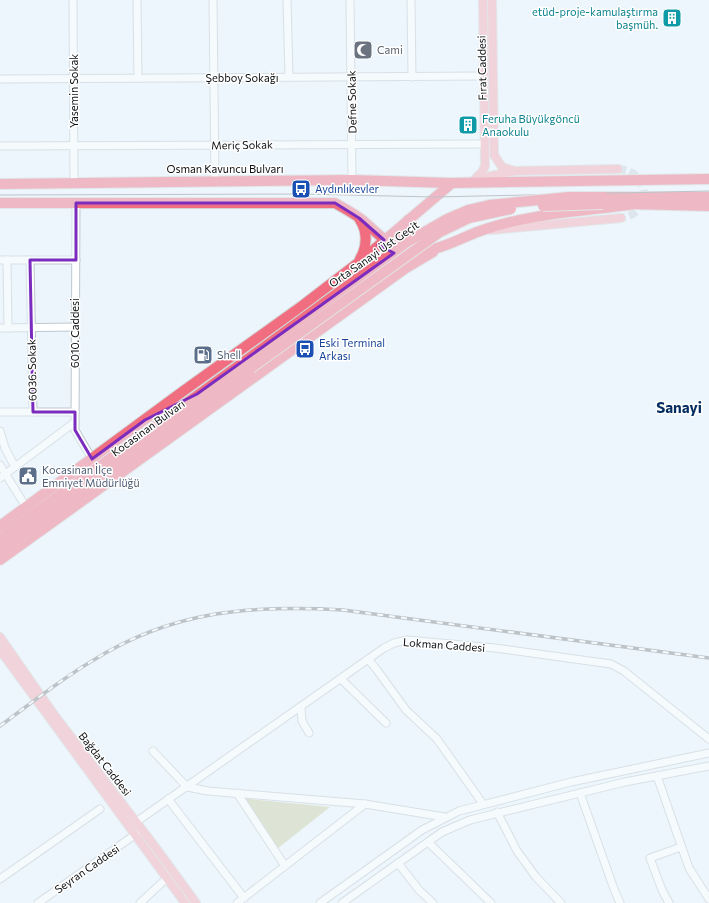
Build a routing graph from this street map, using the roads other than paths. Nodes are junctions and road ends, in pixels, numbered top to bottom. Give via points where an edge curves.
1 (73, 0) edge
2 (137, 0) edge
3 (213, 0) edge
4 (287, 0) edge
5 (350, 0) edge
6 (411, 0) edge
7 (483, 0) edge
8 (492, 0) edge
9 (483, 76) junction
10 (289, 77) junction
11 (351, 77) junction
12 (412, 77) junction
13 (75, 78) junction
14 (138, 78) junction
15 (214, 78) junction
16 (0, 79) edge
17 (353, 144) junction
18 (484, 144) junction
19 (74, 145) junction
20 (214, 145) junction
21 (0, 146) edge
22 (618, 169) tunnel mouth
23 (515, 171) junction
24 (475, 179) junction
25 (709, 179) edge
26 (352, 180) junction
27 (74, 182) junction
28 (215, 182) junction
29 (450, 183) junction
30 (0, 184) edge
31 (709, 197) edge
32 (603, 201) junction
33 (76, 203) junction
34 (0, 204) edge
35 (635, 204) junction
36 (709, 206) edge
37 (359, 218) junction
38 (409, 218) junction
39 (621, 218) tunnel mouth
40 (481, 230) junction
41 (384, 240) junction
42 (440, 248) junction
43 (414, 251) junction
44 (370, 252) junction
45 (4, 260) edge
46 (30, 260) junction
47 (76, 260) junction
48 (358, 262) junction
49 (392, 279) junction
50 (31, 327) junction
51 (75, 327) junction
52 (0, 328) edge
53 (8, 328) junction
54 (248, 364) junction
55 (197, 394) junction
56 (201, 404) junction
57 (0, 412) edge
58 (33, 412) junction
59 (75, 412) junction
60 (145, 420) junction
61 (75, 422) junction
62 (0, 431) edge
63 (178, 434) junction
64 (92, 459) junction
65 (0, 465) edge
66 (15, 467) junction
67 (2, 476) edge
68 (26, 507) junction
69 (0, 526) edge
70 (0, 538) edge
71 (1, 557) edge
72 (0, 637) edge
73 (0, 650) edge
74 (368, 660) junction
75 (341, 679) junction
76 (301, 708) junction
77 (386, 723) dead end
78 (309, 733) dead end
79 (709, 739) edge
80 (153, 751) dead end
81 (709, 753) edge
82 (709, 766) edge
83 (657, 776) junction
84 (187, 787) junction
85 (237, 793) junction
86 (580, 793) junction
87 (168, 799) junction
88 (365, 804) junction
89 (483, 804) junction
90 (100, 809) dead end
91 (497, 812) junction
92 (444, 817) junction
93 (136, 822) junction
94 (136, 834) junction
95 (428, 842) junction
96 (681, 847) junction
97 (398, 863) junction
98 (285, 866) junction
99 (167, 878) junction
100 (0, 879) edge
101 (244, 898) junction
102 (47, 900) edge
103 (709, 900) edge
104 (38, 903) edge
105 (140, 903) edge
106 (185, 903) edge
107 (196, 903) edge
108 (237, 903) edge
109 (320, 903) edge
110 (342, 903) edge
111 (433, 903) edge
112 (491, 903) edge
113 (561, 903) edge
114 (620, 903) edge
115 (669, 903) edge

1 - 13 street, Yasemin Sokak
2 - 14 street
3 - 15 street
4 - 10 street
5 - 11 street, Defne Sokak
6 - 12 street
7 - 9 main road, Fırat Caddesi
8 - 23 main road, Fırat Caddesi via 494,155 502,167
9 - 12 street, Şebboy Sokağı
9 - 18 main road, Fırat Caddesi
10 - 11 street, Şebboy Sokağı
10 - 15 street, Şebboy Sokağı
11 - 12 street, Şebboy Sokağı
11 - 17 street, Defne Sokak
13 - 14 street, Şebboy Sokağı
13 - 16 street, Şebboy Sokağı
13 - 19 street, Yasemin Sokak
14 - 15 street, Şebboy Sokağı
15 - 20 street
17 - 18 street, Meriç Sokak
17 - 20 street, Meriç Sokak
17 - 26 street, Defne Sokak
18 - 24 main road, Fırat Caddesi via 484,169
19 - 20 street, Meriç Sokak
19 - 21 street, Meriç Sokak
19 - 27 street, Yasemin Sokak
20 - 28 street
22 - 23 main road
23 - 24 main road
24 - 29 highway
25 - 29 highway
26 - 28 highway, Osman Kavuncu Bulvarı
26 - 29 highway, Osman Kavuncu Bulvarı
27 - 28 highway, Osman Kavuncu Bulvarı
27 - 30 highway, Osman Kavuncu Bulvarı
29 - 38 highway
31 - 32 highway
32 - 35 highway
32 - 54 highway, Orta Sanayi Üst Geçit, bridge via 569,197 489,205 447,219 407,242
33 - 34 highway
33 - 37 highway via 335,203
33 - 47 street, 6010. Caddesi
35 - 36 highway
35 - 40 highway via 524,219
37 - 41 highway
37 - 48 highway via 364,227 366,242
38 - 41 highway
38 - 43 highway via 403,229 403,238
39 - 40 main road
40 - 42 highway
41 - 43 highway via 399,248
41 - 44 highway
42 - 43 highway
42 - 49 highway
44 - 48 highway
44 - 49 highway via 385,248 392,250 397,256 396,272
45 - 46 street
45 - 53 street
46 - 47 street
46 - 50 street, 6036. Sokak
47 - 51 street, 6010. Caddesi
48 - 60 highway
49 - 63 highway
50 - 51 street
50 - 53 street
50 - 58 street, 6036. Sokak
51 - 59 street, 6010. Caddesi
52 - 53 street
54 - 55 highway, Kocasinan Bulvarı
54 - 56 highway, Kocasinan Bulvarı
55 - 60 highway
55 - 70 highway, Kocasinan Bulvarı
56 - 63 highway
56 - 71 highway, Kocasinan Bulvarı
57 - 58 street
58 - 59 street
59 - 61 street, 6010. Caddesi
60 - 64 highway
61 - 64 street, 6010. Caddesi via 75,430
61 - 66 street
62 - 66 street
63 - 71 highway
64 - 68 highway
65 - 67 street
66 - 67 street
67 - 68 street
68 - 69 highway
72 - 93 main road, Bağdat Caddesi via 55,716
73 - 94 main road, Bağdat Caddesi
74 - 75 street, Lokman Caddesi
74 - 79 street, Lokman Caddesi via 389,645 407,640 494,648 611,664 624,671
74 - 89 street via 406,710 437,739
75 - 76 street, Lokman Caddesi
75 - 77 street
76 - 78 street via 302,721
76 - 84 street, Lokman Caddesi
80 - 84 street
81 - 89 street via 571,782
82 - 83 street
83 - 86 street
83 - 96 street
84 - 85 street
84 - 87 street, Lokman Caddesi
85 - 88 street
85 - 98 street
86 - 91 street
86 - 114 street
87 - 93 street, Lokman Caddesi
87 - 101 street
88 - 92 street
88 - 98 street
89 - 92 street
90 - 100 street
91 - 95 street via 456,825
91 - 113 street via 516,852
92 - 109 street
93 - 107 main road, Bağdat Caddesi
94 - 99 main road, Bağdat Caddesi
94 - 102 street, Seyran Caddesi
95 - 97 street
95 - 112 street
96 - 103 street via 689,868
96 - 115 street via 650,858
97 - 110 street
97 - 111 street
98 - 101 street
99 - 105 street
99 - 106 main road, Bağdat Caddesi
101 - 108 street
102 - 104 street, Seyran Caddesi

